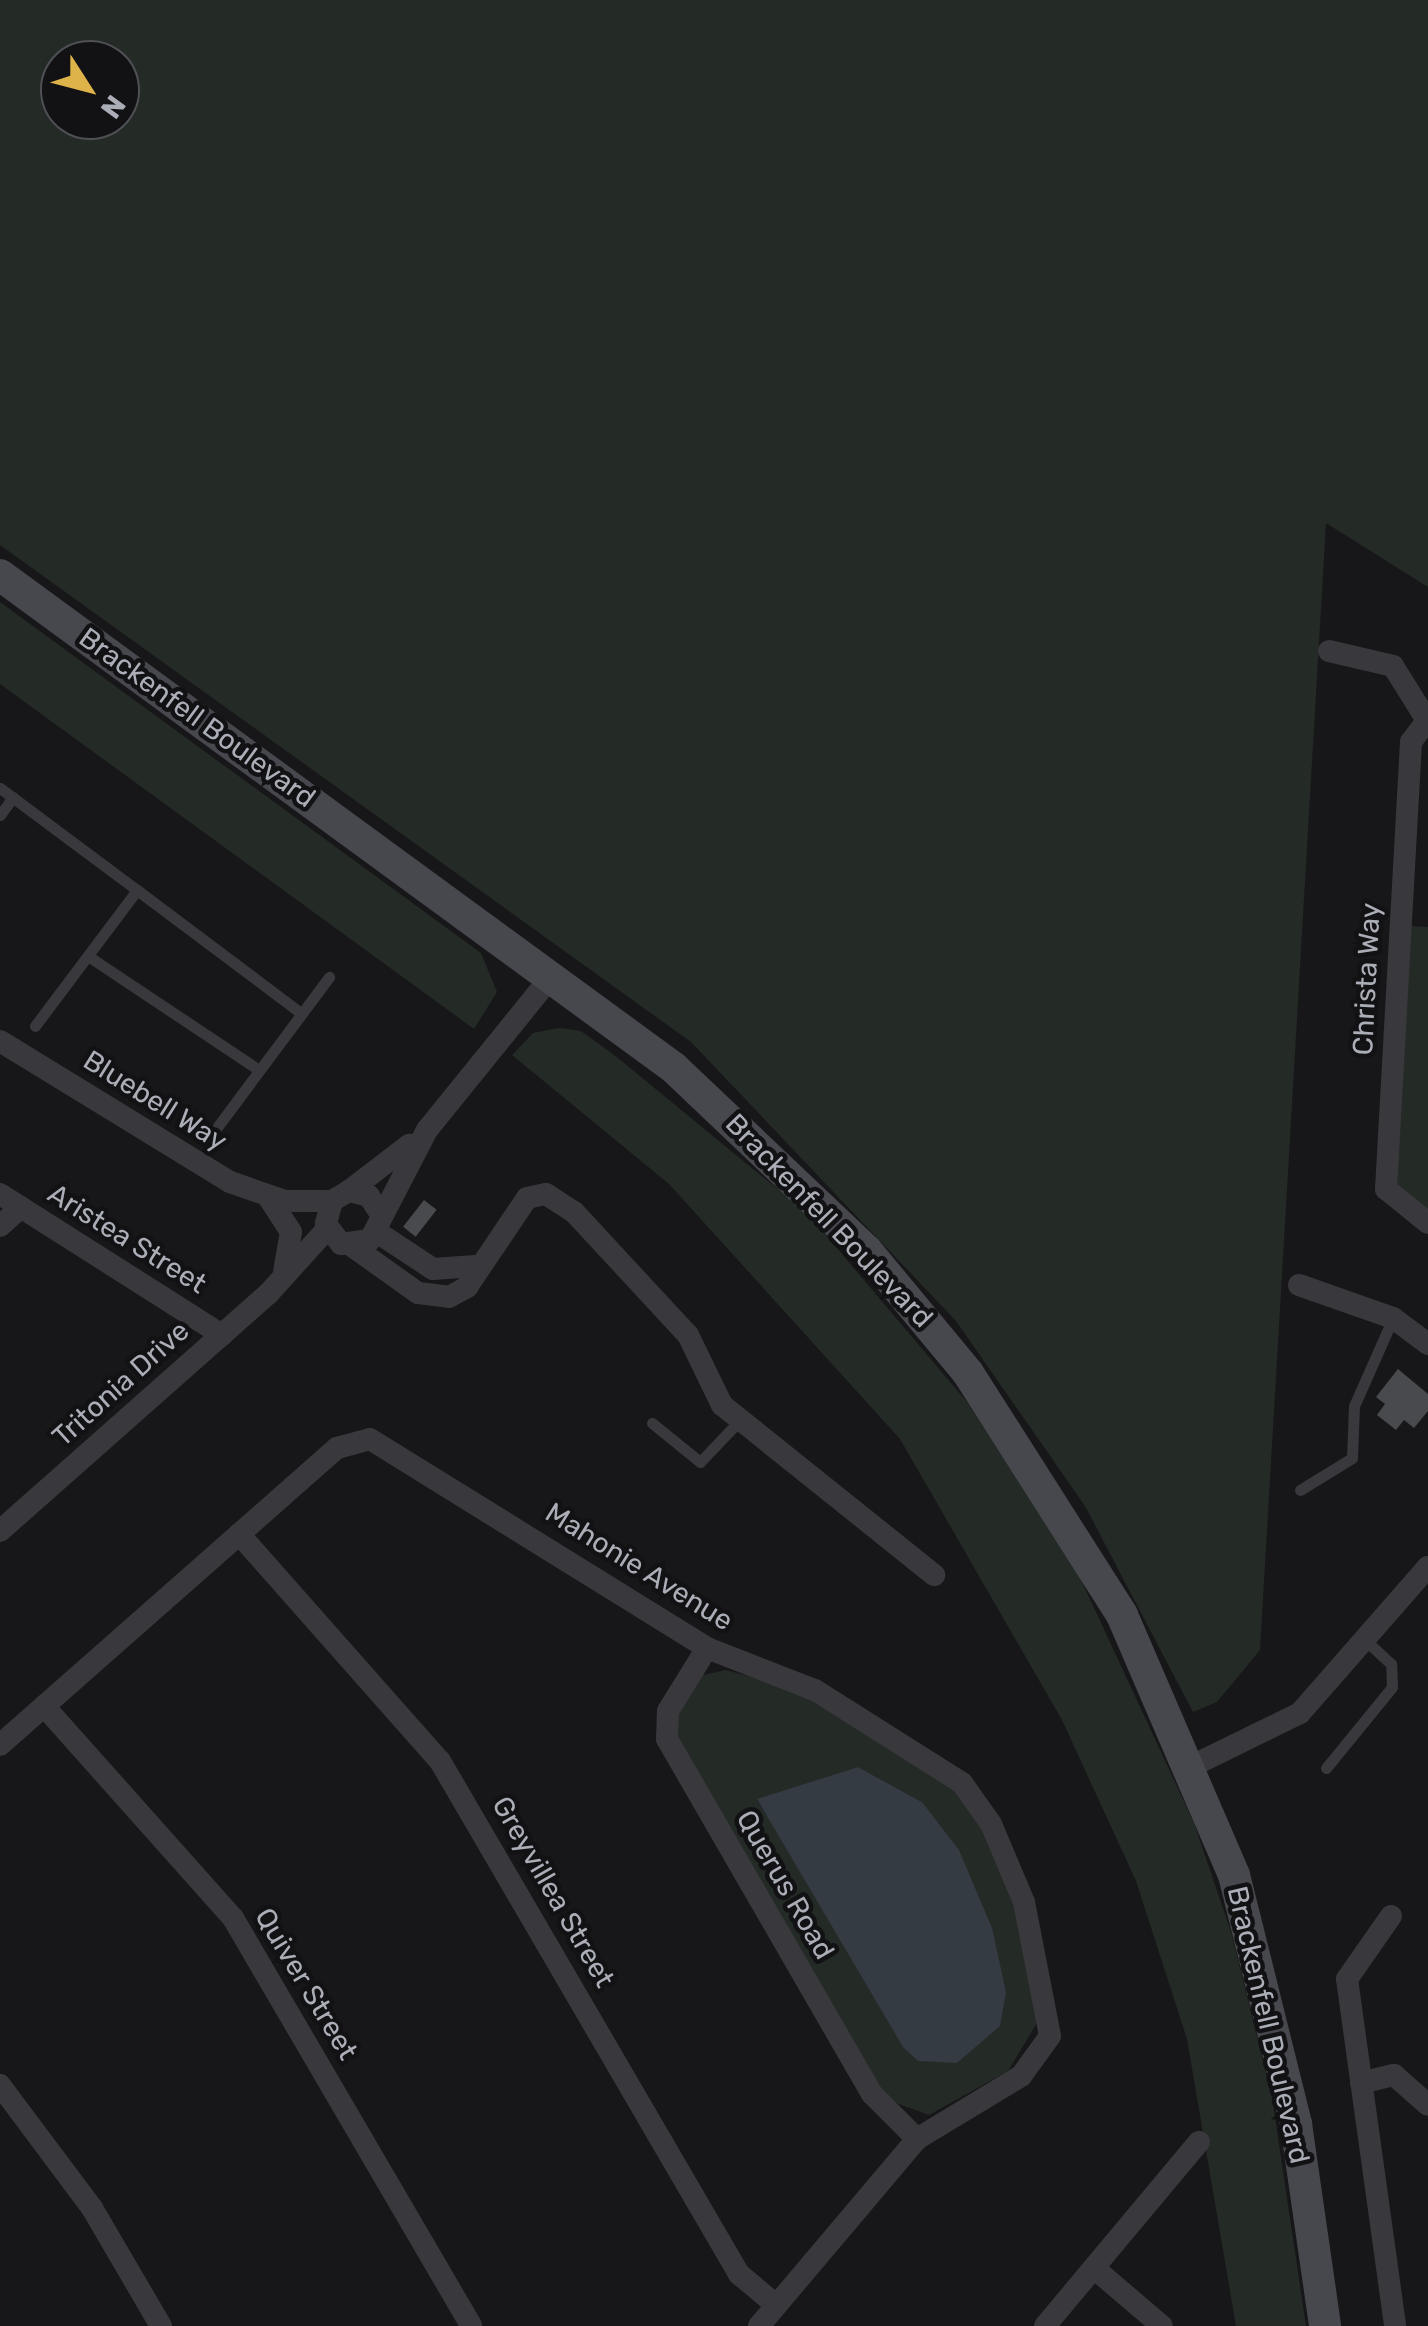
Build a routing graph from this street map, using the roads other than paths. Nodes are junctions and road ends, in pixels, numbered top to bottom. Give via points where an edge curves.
1 (0, 575) edge
2 (1329, 651) dead end
3 (1427, 722) edge
4 (0, 788) edge
5 (13, 798) junction
6 (0, 815) edge
7 (137, 890) junction
8 (88, 956) junction
9 (551, 976) junction
10 (329, 977) dead end
11 (301, 1013) junction
12 (35, 1026) dead end
13 (0, 1041) edge
14 (258, 1070) junction
15 (218, 1126) dead end
16 (427, 1130) junction
17 (0, 1194) edge
18 (277, 1199) junction
19 (21, 1207) junction
20 (338, 1223) junction
21 (379, 1223) junction
22 (1428, 1223) edge
23 (0, 1226) edge
24 (475, 1266) junction
25 (1298, 1286) dead end
26 (274, 1288) junction
27 (1393, 1318) junction
28 (222, 1334) junction
29 (1428, 1344) edge
30 (738, 1420) junction
31 (652, 1423) dead end
32 (1300, 1490) dead end
33 (0, 1531) edge
34 (239, 1534) junction
35 (1428, 1566) edge
36 (934, 1574) dead end
37 (1366, 1640) junction
38 (707, 1648) junction
39 (44, 1706) junction
40 (0, 1745) edge
41 (1192, 1766) junction
42 (1326, 1768) dead end
43 (1392, 1916) dead end
44 (1361, 2083) junction
45 (0, 2085) edge
46 (1428, 2105) edge
47 (917, 2139) junction
48 (1199, 2142) dead end
49 (1094, 2268) junction
50 (776, 2305) junction
51 (1325, 2325) edge
52 (161, 2326) edge
53 (470, 2326) edge
54 (759, 2326) edge
55 (1045, 2326) edge
56 (1162, 2326) edge
57 (1395, 2326) edge

1 - 9 street, Brackenfell Boulevard
2 - 3 street via 1393,666
3 - 22 street, Christa Way via 1410,742 1386,1189
4 - 5 lane
5 - 6 lane
5 - 7 lane
7 - 8 lane
7 - 11 lane
8 - 12 lane
8 - 14 lane
9 - 16 street
9 - 41 street, Brackenfell Boulevard via 750,1133 921,1313 1076,1535
10 - 11 lane
11 - 14 lane
13 - 18 street, Bluebell Way
14 - 15 lane
16 - 20 street
16 - 21 street
17 - 19 street, Aristea Street
18 - 20 street
18 - 26 street via 293,1243
19 - 23 street
19 - 28 street, Aristea Street
20 - 21 street
20 - 21 street via 369,1196
20 - 24 street via 428,1297 463,1290
20 - 26 street, Tritonia Drive
21 - 24 street via 433,1269
24 - 30 street via 527,1198 550,1196 688,1335 712,1391
25 - 27 street
26 - 28 street, Tritonia Drive
27 - 29 street
27 - 32 lane via 1354,1406 1352,1458
28 - 33 street, Tritonia Drive
30 - 31 lane via 700,1462
30 - 36 street
34 - 38 street, Mahonie Avenue via 337,1448 379,1441
34 - 39 street, Mahonie Avenue
34 - 50 street, Greyvillea Street via 440,1760 739,2274
35 - 37 street
37 - 41 street via 1300,1713
37 - 42 lane via 1391,1664 1392,1687
38 - 47 street, Querus Road via 668,1711 667,1739 872,2094
38 - 47 street, Mahonie Avenue via 815,1690 962,1783 992,1824 1024,1902 1050,2036 1022,2076
39 - 40 street, Mahonie Avenue
39 - 53 street, Quiver Street via 233,1918
41 - 51 street, Brackenfell Boulevard via 1267,1993
43 - 44 street via 1347,1979
44 - 46 street via 1394,2075
44 - 57 street
45 - 52 street via 84,2197
47 - 50 street, Mahonie Avenue
48 - 49 street
49 - 55 street
49 - 56 street
50 - 54 street, Mahonie Avenue

